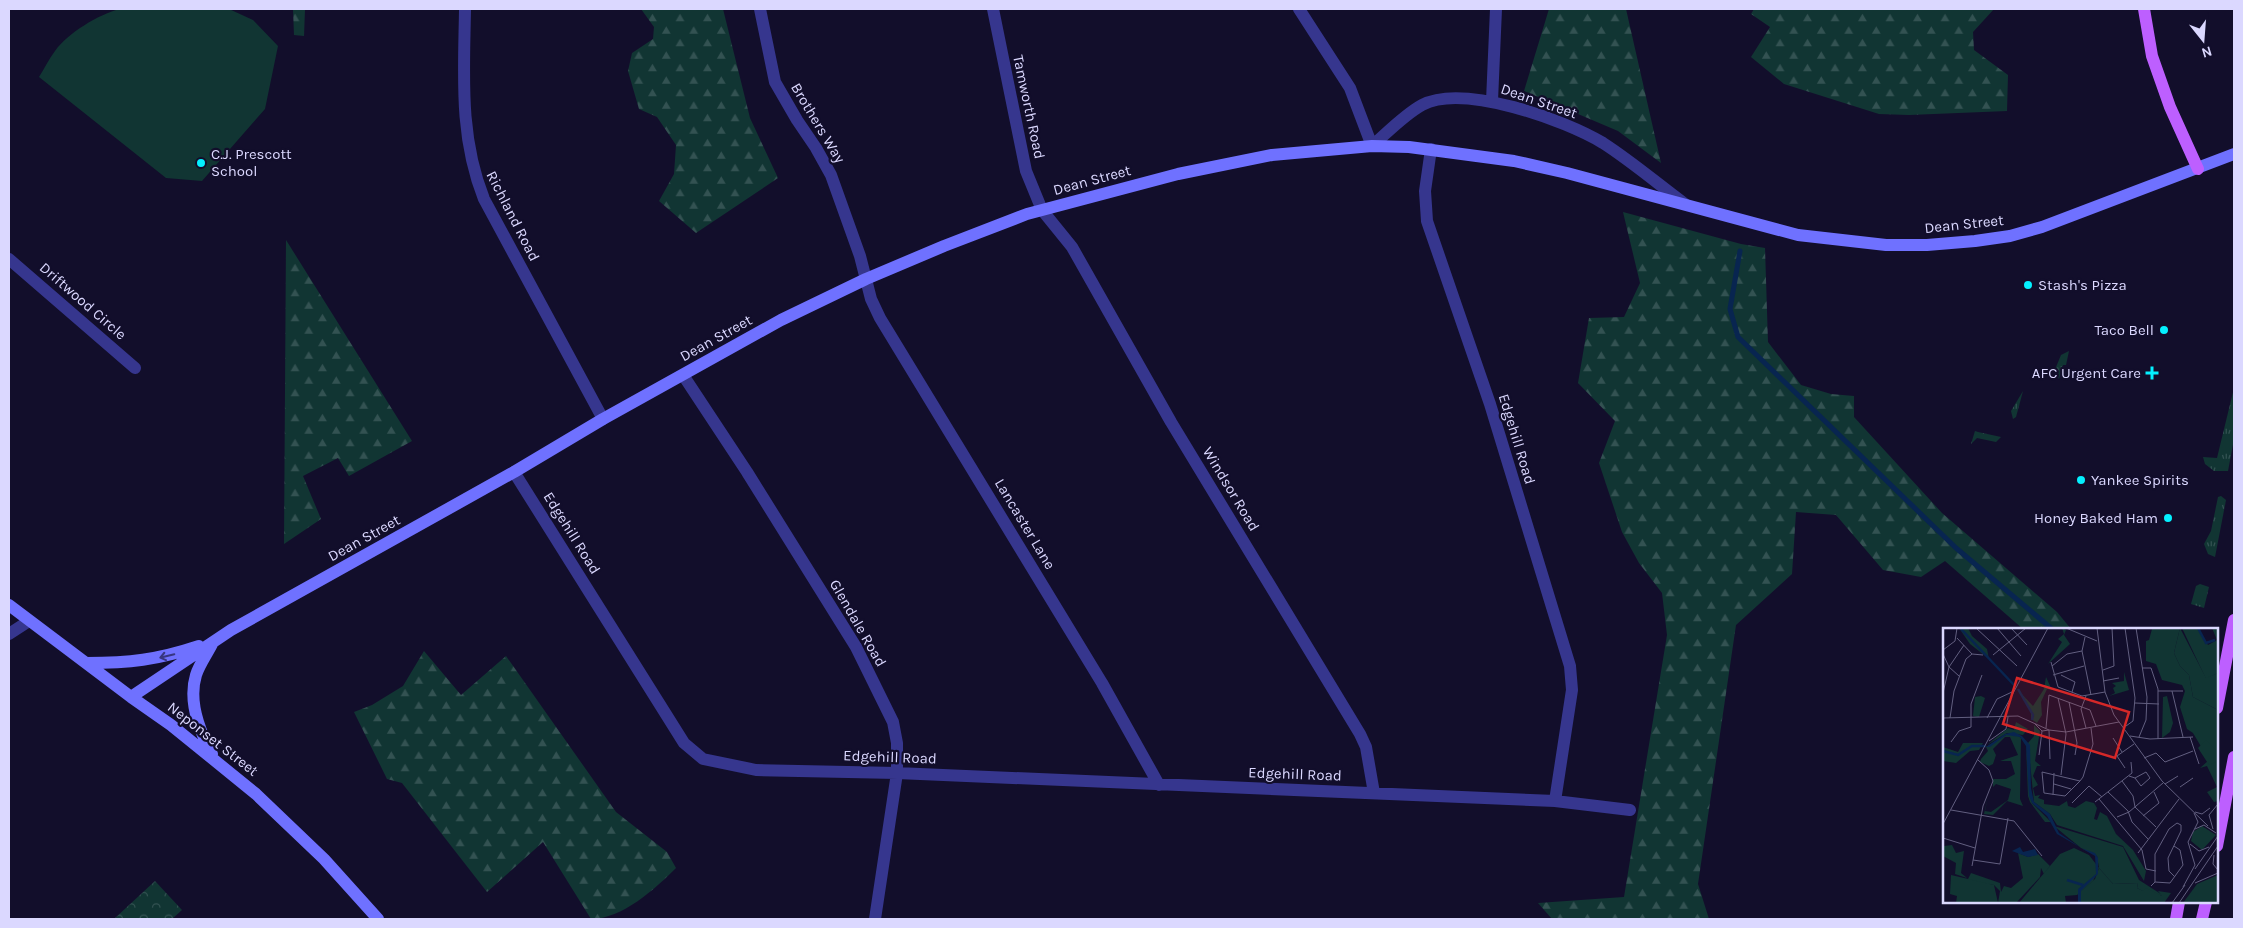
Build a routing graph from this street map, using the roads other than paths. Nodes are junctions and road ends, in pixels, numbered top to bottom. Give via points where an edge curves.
1 (465, 9) edge
2 (760, 9) edge
3 (992, 9) edge
4 (1299, 9) edge
5 (1496, 9) edge
6 (2144, 9) edge
7 (1492, 101) junction
8 (1372, 146) junction
9 (1430, 149) junction
10 (2234, 154) edge
11 (2198, 169) junction
12 (1688, 206) junction
13 (1042, 210) junction
14 (9, 259) edge
15 (866, 280) junction
16 (135, 368) dead end
17 (684, 374) junction
18 (602, 419) junction
19 (514, 472) junction
20 (9, 605) edge
21 (2234, 620) edge
22 (29, 621) junction
23 (9, 634) edge
24 (213, 642) junction
25 (86, 663) junction
26 (131, 697) junction
27 (2218, 703) edge
28 (2234, 757) edge
29 (214, 760) junction
30 (897, 773) junction
31 (1159, 785) junction
32 (1374, 793) junction
33 (1555, 801) junction
34 (1630, 810) dead end
35 (2218, 841) edge
36 (2179, 903) edge
37 (2206, 903) edge
38 (378, 919) edge
39 (875, 919) edge
40 (2176, 919) edge
41 (2202, 919) edge

1 - 18 street, Richland Road via 463,88 473,172 484,199
2 - 15 street, Brothers Way via 776,82 831,175
3 - 13 street, Tamworth Road via 1026,172
4 - 8 street via 1350,88
5 - 7 street
6 - 11 main road via 2152,56 2170,107
7 - 8 street, Dean Street via 1445,98 1423,104
7 - 12 street, Dean Street via 1549,119 1602,143
8 - 9 main road, Dean Street
8 - 13 main road, Dean Street via 1272,155 1178,174
9 - 12 main road, Dean Street via 1514,161
9 - 33 street, Edgehill Road via 1425,191 1427,221 1490,404 1570,666 1572,690
10 - 11 main road, Dean Street
11 - 12 main road, Dean Street via 2042,227 2002,237 1936,244 1886,245 1798,236
13 - 15 main road, Dean Street via 944,246
13 - 32 street, Windsor Road via 1072,247 1171,422 1360,734 1366,747
14 - 16 street, Driftwood Circle
15 - 17 main road, Dean Street via 781,320
15 - 31 street, Lancaster Lane via 880,318 1102,683
17 - 18 main road, Dean Street
17 - 30 street, Glendale Road via 856,648 893,722
18 - 19 main road, Dean Street
19 - 24 main road, Dean Street
19 - 30 street, Edgehill Road via 684,743 703,759 756,770
20 - 22 main road, Neponset Street
21 - 27 main road
22 - 23 street
22 - 25 main road, Neponset Street
24 -> 25 main road via 168,656 132,662
24 - 26 main road, Dean Street
24 - 29 main road via 196,676 194,699 202,735
25 - 26 main road, Neponset Street
26 - 29 main road, Neponset Street
28 - 35 main road
29 - 38 main road, Neponset Street via 256,794 324,859
30 - 31 street, Edgehill Road
30 - 39 street, Glendale Road
31 - 32 street, Edgehill Road
32 - 33 street, Edgehill Road
33 - 34 street
36 - 40 main road
37 - 41 main road

